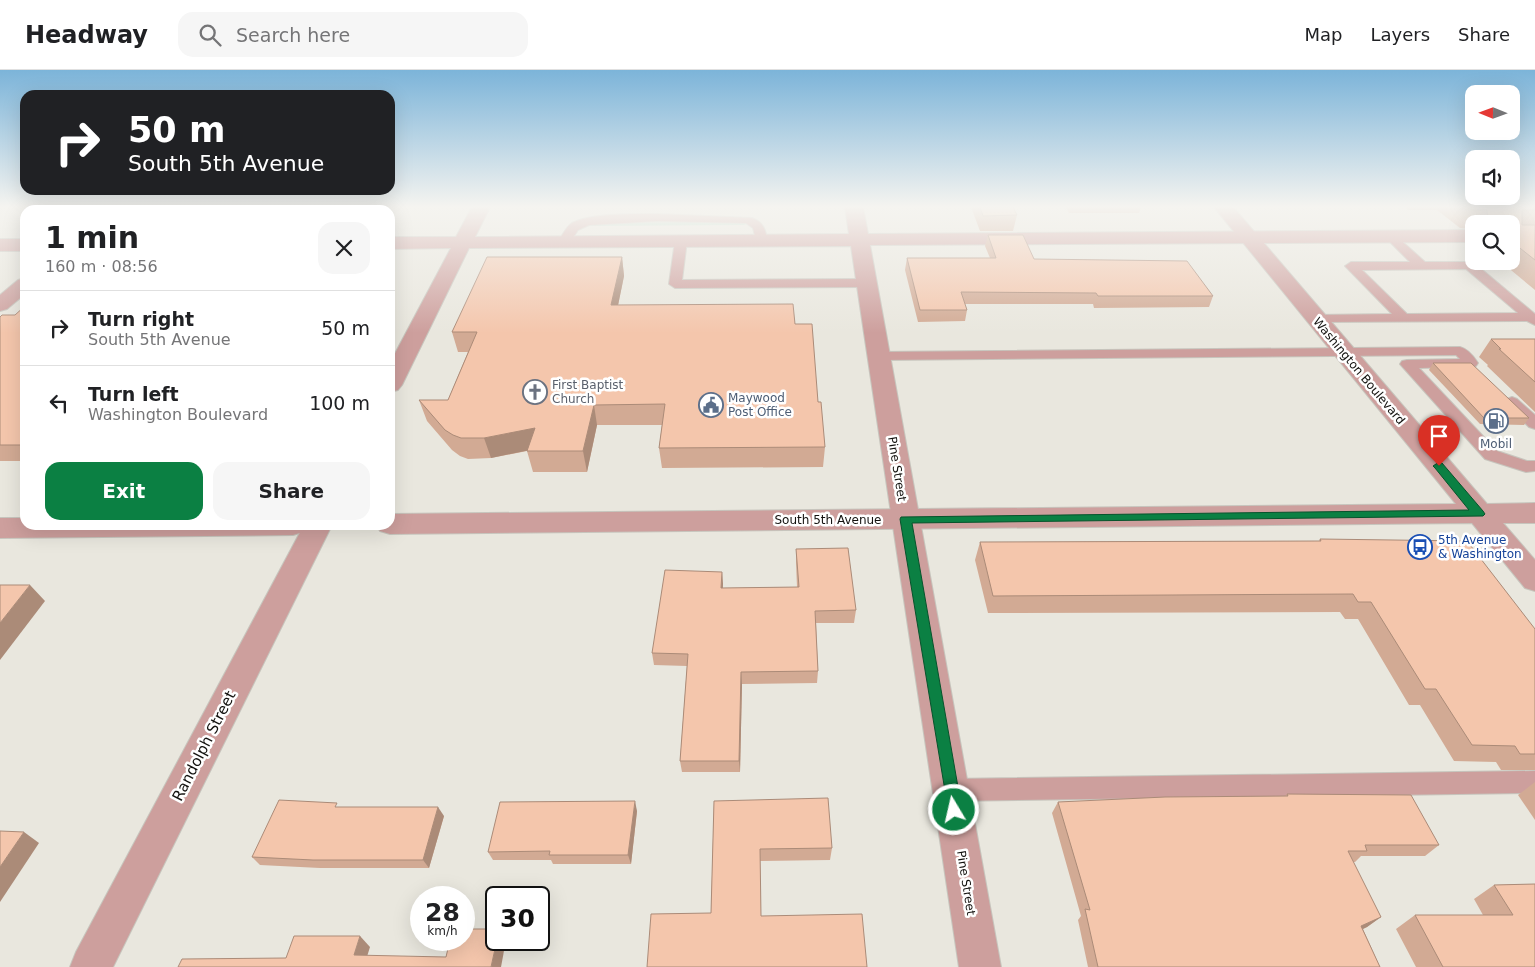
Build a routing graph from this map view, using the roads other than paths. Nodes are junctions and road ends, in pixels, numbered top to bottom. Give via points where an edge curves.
1 (460, 249) edge
2 (680, 249) edge
3 (860, 249) edge
4 (1258, 249) edge
5 (1404, 249) edge
6 (1421, 265) junction
7 (866, 283) junction
8 (20, 288) edge
9 (0, 305) edge
10 (1403, 318) junction
11 (1316, 319) junction
12 (1533, 319) edge
13 (1387, 351) junction
14 (1344, 352) junction
15 (878, 356) junction
16 (1471, 363) junction
17 (1407, 364) junction
18 (395, 375) edge
19 (1484, 375) edge
20 (1428, 387) junction
21 (1445, 387) edge
22 (1502, 392) edge
23 (1449, 410) junction
24 (1466, 410) edge
25 (1504, 410) edge
26 (1520, 410) junction
27 (1532, 430) edge
28 (1487, 432) dead end
29 (1471, 433) junction
30 (1535, 466) edge
31 (1535, 513) edge
32 (1479, 514) junction
33 (905, 519) junction
34 (395, 524) edge
35 (0, 528) edge
36 (20, 528) edge
37 (315, 530) edge
38 (1535, 580) edge
39 (1535, 782) edge
40 (951, 790) junction
41 (91, 967) edge
42 (980, 967) edge

1 - 18 street
2 - 7 lane via 675,284
3 - 7 street, Pine Street
4 - 11 street, Washington Boulevard
5 - 6 lane
6 - 10 lane via 1351,266
6 - 12 lane via 1469,265
7 - 15 street, Pine Street
8 - 9 street
10 - 11 lane
10 - 12 lane
11 - 14 street, Washington Boulevard
13 - 14 lane
13 - 16 lane via 1460,351
13 - 17 lane
14 - 15 lane
14 - 32 street, Washington Boulevard
15 - 33 street, Pine Street
16 - 17 lane
16 - 19 lane
17 - 20 lane
20 - 21 lane
20 - 23 lane
22 - 26 lane
23 - 24 lane
23 - 29 lane
25 - 26 lane
26 - 27 lane
28 - 29 lane
29 - 30 lane via 1491,455
31 - 32 street, South 5th Avenue
32 - 33 street, South 5th Avenue
32 - 38 street, Washington Boulevard
33 - 34 street, South 5th Avenue
33 - 40 street, Pine Street
35 - 36 street
37 - 41 street, Randolph Street
39 - 40 lane
40 - 42 street, Pine Street

